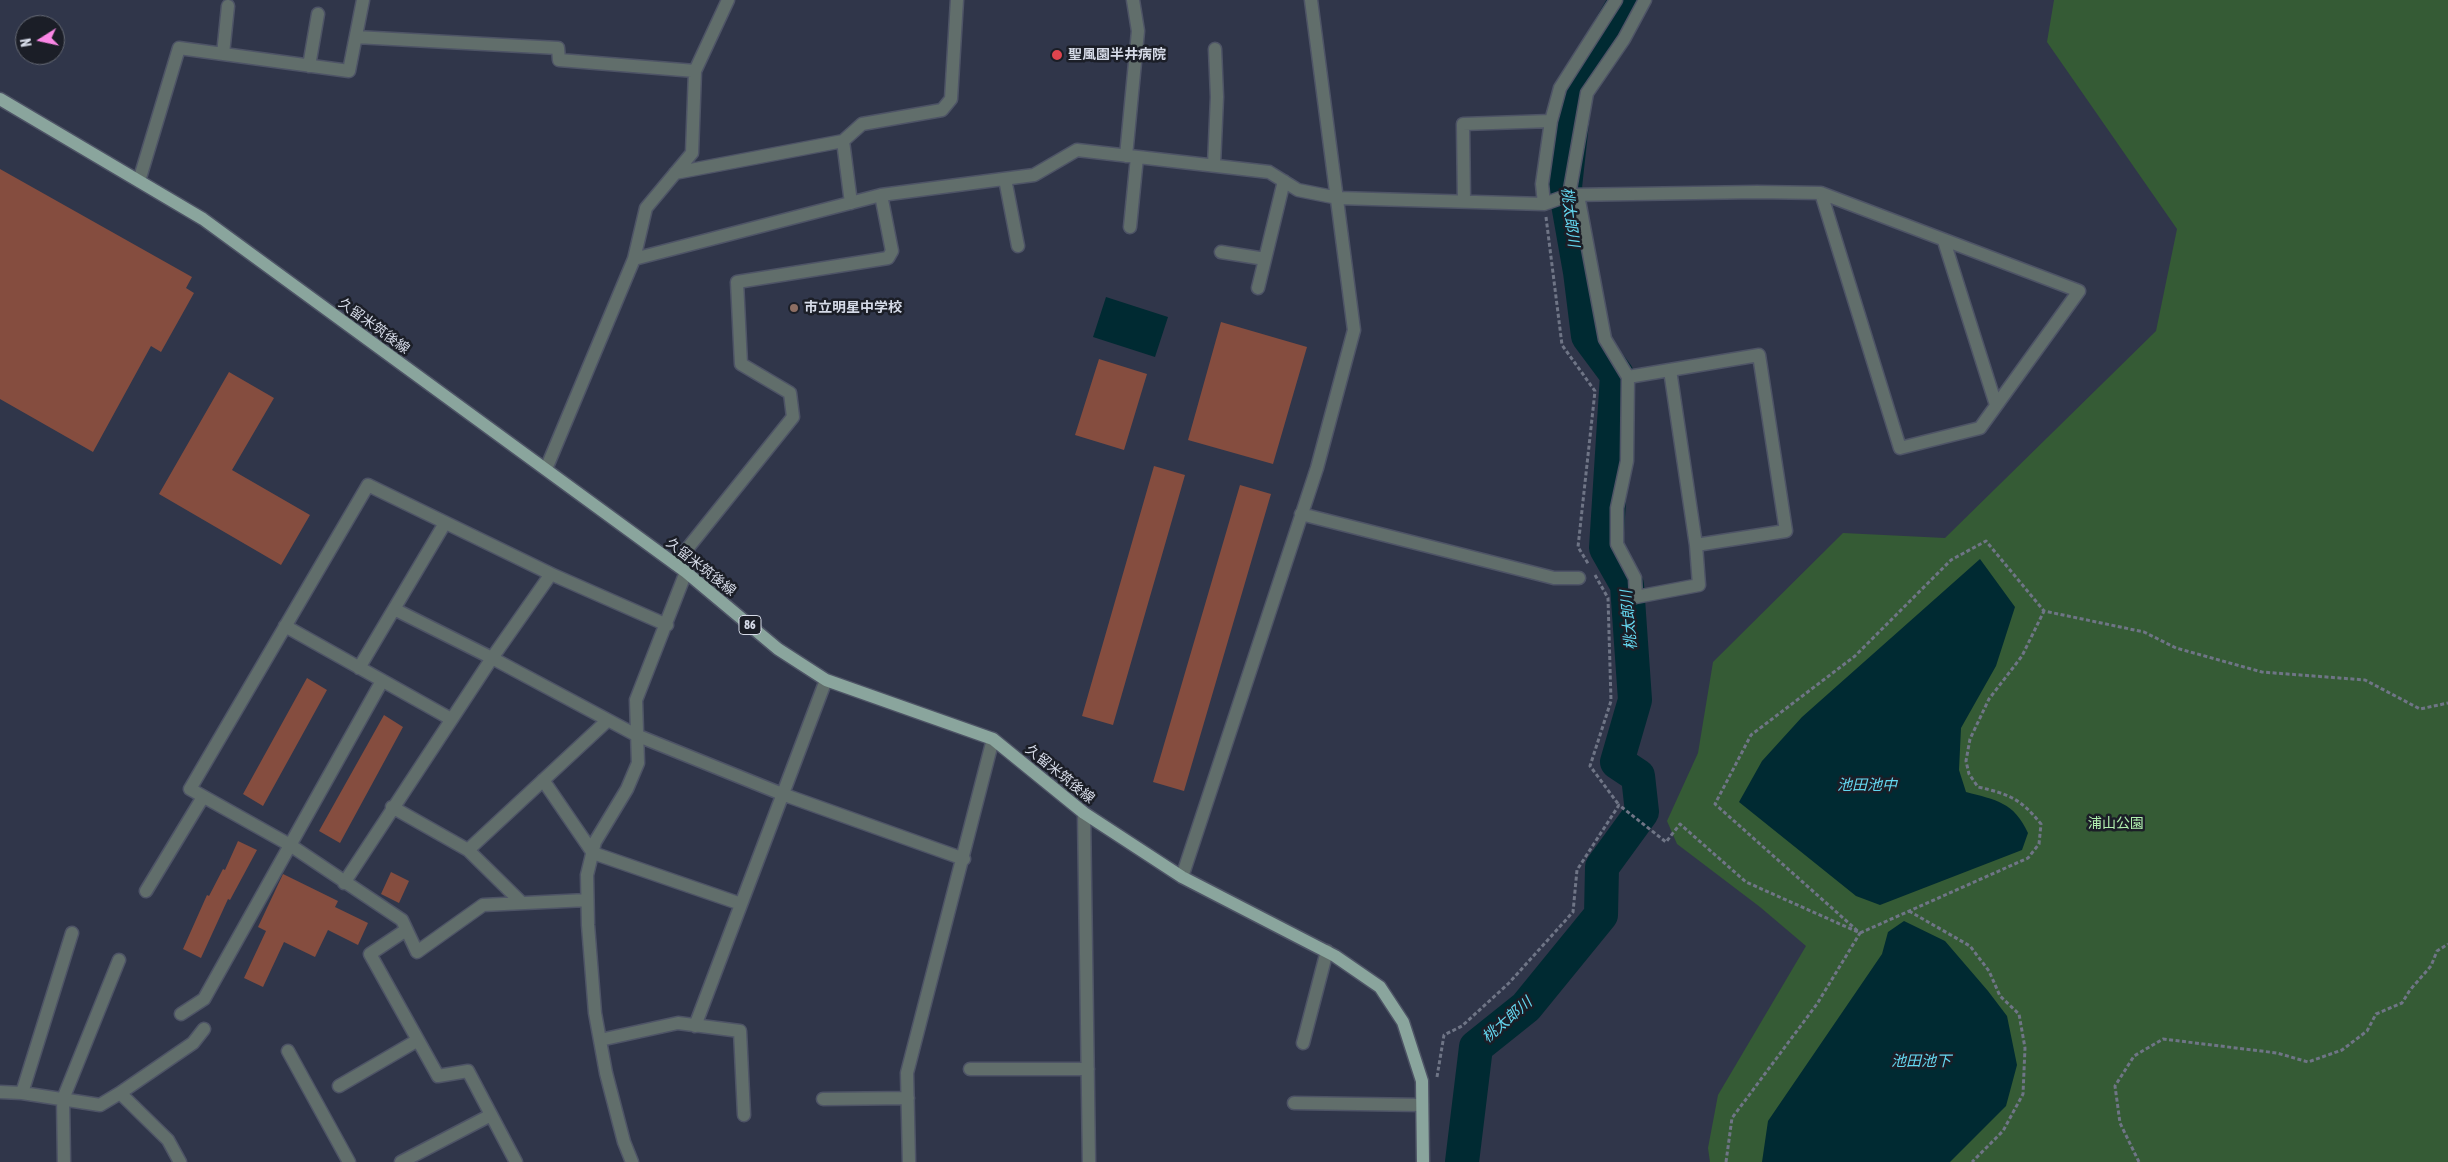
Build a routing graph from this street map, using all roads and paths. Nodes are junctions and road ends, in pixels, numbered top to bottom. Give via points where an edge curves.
1 (363, 0) edge
2 (728, 0) edge
3 (957, 0) edge
4 (1133, 0) edge
5 (1311, 0) edge
6 (1616, 0) edge
7 (1645, 0) edge
8 (228, 6) dead end
9 (318, 14) dead end
10 (356, 38) junction
11 (1216, 49) dead end
12 (223, 54) junction
13 (308, 66) junction
14 (695, 71) junction
15 (0, 99) edge
16 (1550, 121) junction
17 (843, 140) junction
18 (1131, 157) junction
19 (1214, 165) junction
20 (675, 172) junction
21 (1006, 179) junction
22 (139, 181) junction
23 (1284, 181) junction
24 (1821, 193) junction
25 (881, 195) junction
26 (1574, 195) junction
27 (1338, 198) junction
28 (1464, 201) junction
29 (851, 203) junction
30 (1544, 204) junction
31 (1130, 227) dead end
32 (1944, 241) junction
33 (1018, 246) dead end
34 (1221, 252) dead end
35 (634, 259) junction
36 (1265, 259) junction
37 (1258, 288) dead end
38 (1670, 370) junction
39 (1628, 377) junction
40 (1996, 404) junction
41 (546, 468) junction
42 (1302, 514) junction
43 (445, 523) junction
44 (1696, 546) junction
45 (675, 564) junction
46 (686, 572) junction
47 (551, 574) junction
48 (1579, 578) dead end
49 (394, 610) junction
50 (2044, 611) junction
51 (666, 625) junction
52 (285, 626) junction
53 (492, 658) junction
54 (359, 668) junction
55 (382, 680) junction
56 (826, 680) junction
57 (2448, 703) edge
58 (451, 719) junction
59 (608, 720) junction
60 (636, 735) junction
61 (993, 739) junction
62 (543, 780) junction
63 (782, 794) junction
64 (203, 796) junction
65 (1619, 805) junction
66 (392, 807) junction
67 (1084, 813) junction
68 (290, 845) junction
69 (468, 850) junction
70 (592, 853) junction
71 (964, 859) junction
72 (1182, 877) junction
73 (344, 882) junction
74 (146, 891) dead end
75 (587, 900) junction
76 (522, 903) junction
77 (740, 904) junction
78 (1908, 911) junction
79 (406, 930) junction
80 (72, 933) dead end
81 (1860, 933) junction
82 (2448, 944) edge
83 (1327, 951) junction
84 (119, 960) dead end
85 (181, 1014) dead end
86 (695, 1026) junction
87 (204, 1029) dead end
88 (418, 1040) junction
89 (600, 1040) junction
90 (1303, 1043) dead end
91 (288, 1051) dead end
92 (970, 1069) dead end
93 (1088, 1069) junction
94 (1436, 1084) dead end
95 (339, 1086) dead end
96 (0, 1092) edge
97 (120, 1092) junction
98 (22, 1093) junction
99 (908, 1098) junction
100 (63, 1099) junction
101 (823, 1099) dead end
102 (1294, 1103) dead end
103 (1422, 1105) junction
104 (491, 1115) junction
105 (744, 1115) dead end
106 (64, 1162) edge
107 (180, 1162) edge
108 (349, 1162) edge
109 (401, 1162) edge
110 (516, 1162) edge
111 (632, 1162) edge
112 (909, 1162) edge
113 (1089, 1162) edge
114 (1423, 1162) edge
115 (1726, 1162) edge
116 (1972, 1162) edge
117 (2139, 1162) edge

1 - 10 street
2 - 14 street
3 - 17 street via 951,99 942,110 862,124
4 - 18 street via 1138,31
5 - 27 street
6 - 16 street via 1560,88
7 - 26 street via 1624,39 1587,93
8 - 12 street
9 - 13 street
10 - 13 street via 350,71
10 - 14 street via 558,48 559,60
11 - 19 street
12 - 13 street
12 - 22 street via 179,48
14 - 20 street via 692,153
15 - 22 main road, 久留米筑後線 / 86
16 - 28 street via 1463,124
16 - 30 street via 1542,184
17 - 20 street
17 - 29 street
18 - 19 street
18 - 21 street via 1077,150 1034,175
18 - 31 street
19 - 23 street via 1269,172
20 - 35 street via 646,208
21 - 25 street
21 - 33 street
22 - 41 main road, 久留米筑後線 / 86 via 203,219
23 - 27 street via 1298,190
23 - 36 street
24 - 26 street
24 - 32 street
24 - 40 street via 1900,448 1980,428
25 - 29 street
25 - 45 street via 892,251 888,258 737,282 741,364 790,393 792,417
26 - 30 street
26 - 39 street via 1605,339
27 - 28 street
27 - 42 street via 1354,330
28 - 30 street
29 - 35 street
30 - 65 path via 1562,345 1595,391 1578,546 1608,598 1611,701 1590,766
32 - 40 street
32 - 40 street via 2079,291
34 - 36 street
35 - 41 street
36 - 37 street
38 - 39 street
38 - 44 street
38 - 44 street via 1759,355 1786,531
39 - 44 street via 1627,461 1617,508 1617,544 1635,578 1636,597 1699,585
41 - 45 main road, 久留米筑後線 / 86
42 - 48 street via 1554,578
42 - 72 street
43 - 47 street
43 - 49 street
43 - 52 street via 368,486
45 - 46 main road, 久留米筑後線 / 86
46 - 51 street
46 - 56 main road, 久留米筑後線 / 86 via 778,649
47 - 51 street
47 - 53 street
49 - 53 street
49 - 54 street
50 - 57 path via 2144,632 2176,648 2262,672 2365,680 2420,709
50 - 78 path via 2022,656 1989,699 1970,739 1966,761 1969,774 1978,787 2006,793 2030,810 2041,824 2040,844 2028,858
50 - 81 path via 1986,542 1951,560 1855,656 1751,735 1715,804
51 - 60 street via 636,700
52 - 54 street
52 - 64 street via 190,789
53 - 58 street
53 - 59 street
54 - 55 street
55 - 58 street
55 - 68 street
56 - 61 main road, 久留米筑後線 / 86
56 - 63 street
58 - 66 street
59 - 60 street
59 - 62 street
60 - 63 street
60 - 70 street via 638,763
61 - 67 main road, 久留米筑後線 / 86
61 - 71 street
62 - 69 street
62 - 70 street
63 - 71 street
63 - 77 street
64 - 68 street
64 - 74 street
65 - 81 path via 1666,842 1680,824 1746,882
65 - 94 path via 1577,870 1572,912 1509,983 1462,1026 1444,1035
66 - 69 street
66 - 73 street
67 - 72 main road, 久留米筑後線 / 86
67 - 93 street
68 - 73 street
68 - 85 street via 204,998
69 - 76 street
70 - 75 street via 587,875
70 - 77 street
71 - 99 street via 907,1073
72 - 83 main road, 久留米筑後線 / 86
73 - 79 street via 402,920
75 - 76 street
75 - 89 street
76 - 79 street via 483,905 417,952
77 - 86 street
78 - 81 path
78 - 116 path via 1970,946 1989,971 2000,996 2019,1014 2025,1048 2023,1094 2003,1131
79 - 88 street via 370,954
80 - 98 street
81 - 115 path via 1817,1004 1732,1118
82 - 117 path via 2437,951 2431,966 2402,1003 2376,1014 2367,1031 2334,1053 2308,1062 2277,1053 2163,1039 2134,1056 2115,1086 2120,1123
83 - 90 street
83 - 103 main road, 久留米筑後線 / 86 via 1380,987 1403,1022 1422,1081
84 - 100 street
86 - 89 street via 678,1023
86 - 105 street via 740,1031
87 - 97 street via 193,1043
88 - 95 street
88 - 104 street via 438,1076 468,1071
89 - 111 street via 624,1142
91 - 108 street
92 - 93 street
93 - 113 street
96 - 98 street
97 - 100 street via 100,1105
97 - 107 street via 168,1140
98 - 100 street
99 - 101 street
99 - 112 street
100 - 106 street
102 - 103 street
103 - 114 main road, 久留米筑後線 / 86
104 - 109 street
104 - 110 street

